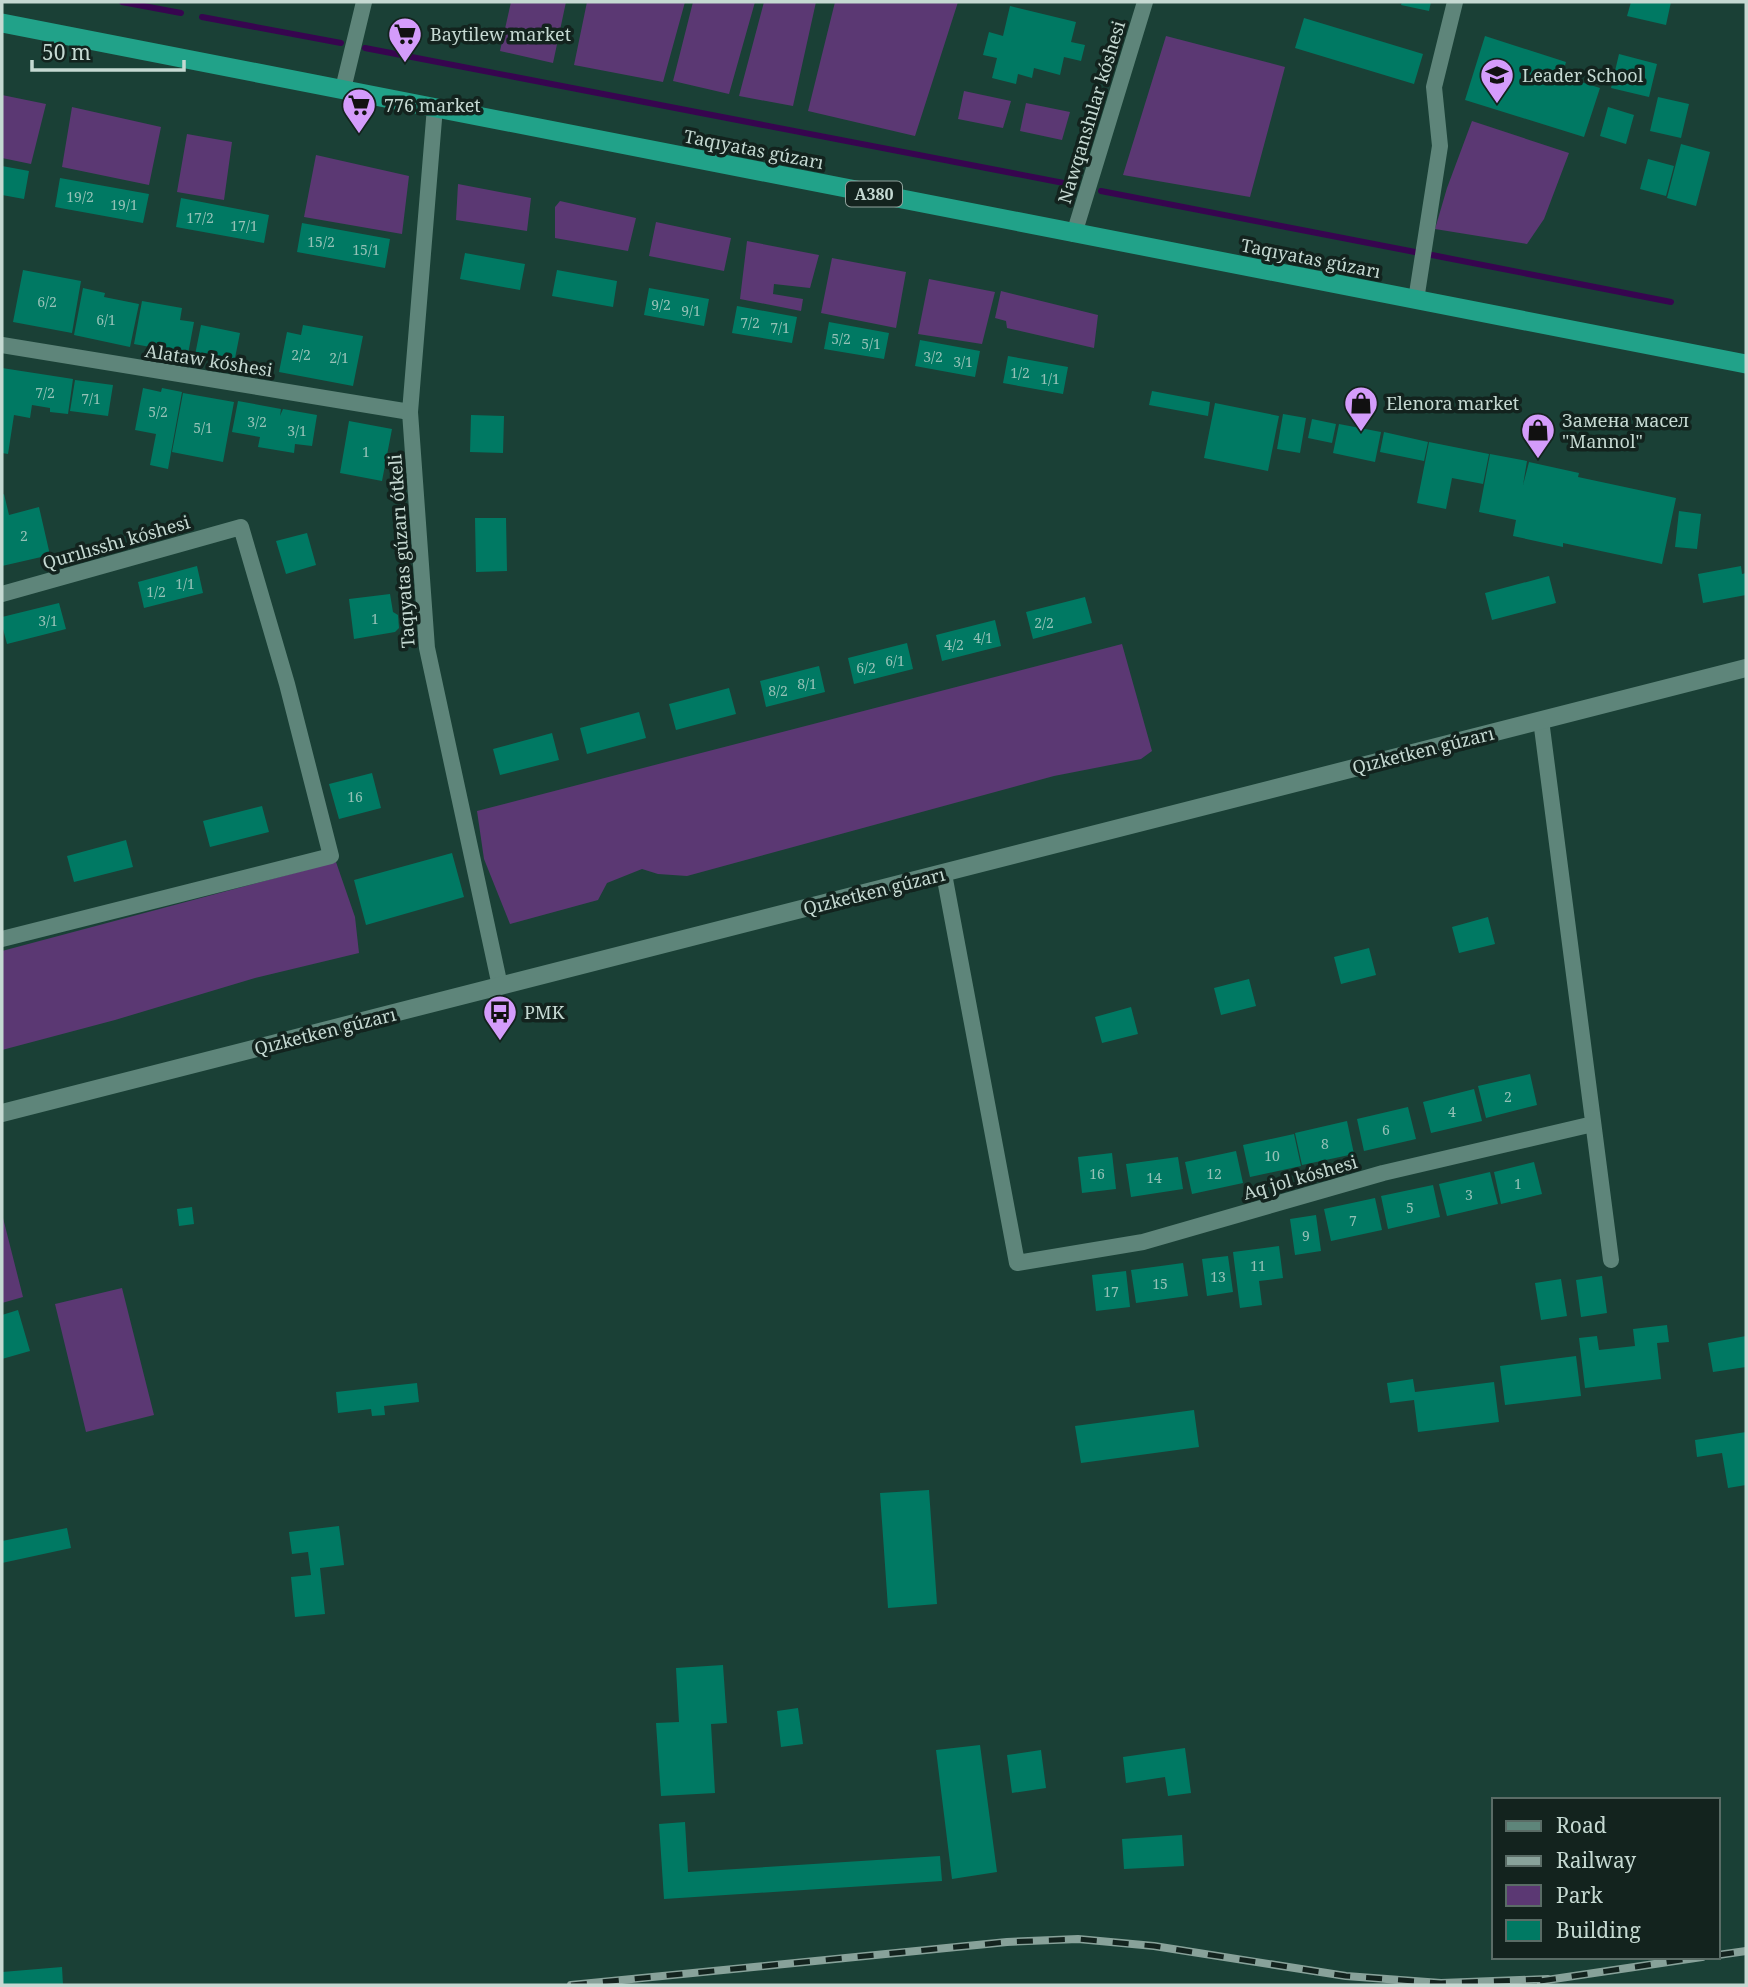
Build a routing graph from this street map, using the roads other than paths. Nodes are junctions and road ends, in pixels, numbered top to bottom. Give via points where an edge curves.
1 (364, 2) edge
2 (1145, 2) edge
3 (1455, 2) edge
4 (2, 23) edge
5 (343, 89) junction
6 (435, 107) junction
7 (1074, 234) junction
8 (1416, 300) junction
9 (2, 345) edge
10 (1746, 364) edge
11 (410, 412) junction
12 (2, 594) edge
13 (1746, 668) edge
14 (1541, 720) junction
15 (944, 874) junction
16 (2, 939) edge
17 (500, 986) junction
18 (2, 1113) edge
19 (1593, 1124) junction
20 (1611, 1260) dead end

1 - 5 street
2 - 7 street, Nawqanshılar kóshesi
3 - 8 street via 1434,87 1440,146
4 - 5 highway, Taqıyatas gúzarı / A380
5 - 6 highway, Taqıyatas gúzarı / A380
6 - 7 highway, Taqıyatas gúzarı / A380
6 - 11 street, Taqıyatas gúzarı ótkeli
7 - 8 highway, Taqıyatas gúzarı / A380
8 - 10 highway, Taqıyatas gúzarı / A380
9 - 11 street, Alataw kóshesi
11 - 17 street, Taqıyatas gúzarı ótkeli via 427,648
12 - 16 street, Qurılısshı kóshesi via 240,527 331,856
13 - 14 street, Qızketken gúzarı
14 - 15 street, Qızketken gúzarı
14 - 19 street
15 - 17 street, Qızketken gúzarı
15 - 19 street, Aq jol kóshesi via 1017,1263 1143,1242 1383,1173
17 - 18 street, Qızketken gúzarı
19 - 20 street

